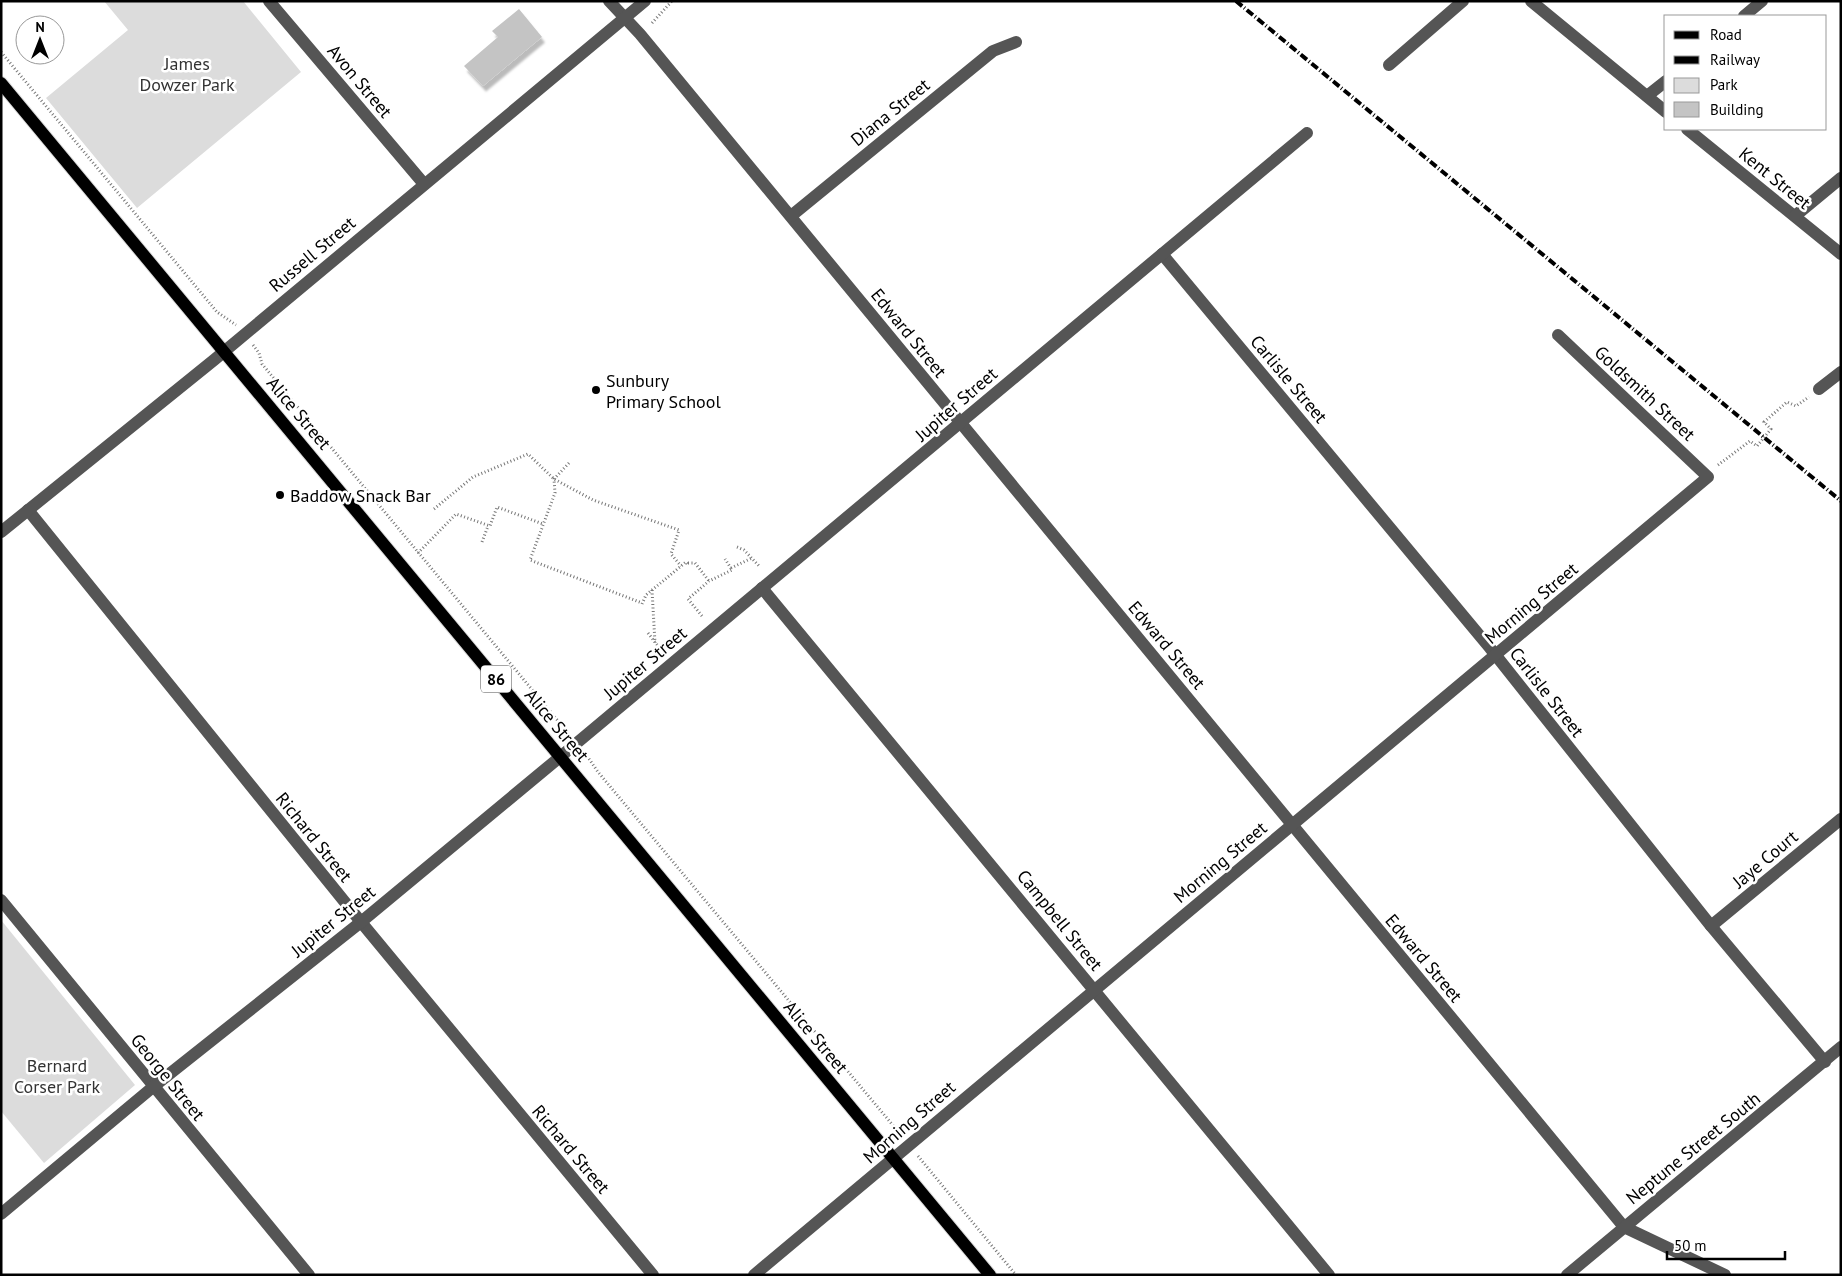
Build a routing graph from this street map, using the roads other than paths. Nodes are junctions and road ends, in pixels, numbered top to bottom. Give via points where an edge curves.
1 (269, 1) edge
2 (609, 1) edge
3 (645, 1) edge
4 (1463, 1) edge
5 (1531, 1) edge
6 (1762, 1) edge
7 (1745, 15) edge
8 (625, 18) junction
9 (1016, 42) dead end
10 (1389, 65) dead end
11 (1, 83) edge
12 (1664, 83) edge
13 (1647, 96) junction
14 (1664, 110) edge
15 (1688, 130) edge
16 (1306, 133) dead end
17 (1841, 178) edge
18 (424, 184) junction
19 (791, 216) junction
20 (1795, 216) junction
21 (1162, 254) junction
22 (1841, 254) edge
23 (1558, 335) dead end
24 (224, 351) junction
25 (1841, 372) edge
26 (1819, 389) road end
27 (960, 422) junction
28 (1708, 477) joint
29 (28, 510) junction
30 (1, 532) edge
31 (762, 588) junction
32 (1496, 656) junction
33 (560, 757) junction
34 (1841, 819) edge
35 (1292, 825) junction
36 (1, 900) edge
37 (360, 922) junction
38 (1711, 926) junction
39 (1093, 990) junction
40 (1841, 1047) edge
41 (1825, 1062) junction
42 (153, 1087) junction
43 (893, 1158) junction
44 (1, 1214) edge
45 (1624, 1227) junction
46 (309, 1275) edge
47 (653, 1275) edge
48 (754, 1275) edge
49 (990, 1275) edge
50 (1329, 1275) edge
51 (1567, 1275) edge
52 (1725, 1275) edge

1 - 18 street, Avon Street
2 - 8 street, Edward Street
3 - 8 street, Russell Street
4 - 10 street
5 - 13 street
6 - 7 street
8 - 18 street, Russell Street
8 - 19 street, Edward Street
9 - 19 street, Diana Street via 993,51
11 - 24 main road, Alice Street / 86
12 - 13 street
13 - 14 street
15 - 20 street, Kent Street
16 - 21 street, Jupiter Street
17 - 20 street
18 - 24 street, Russell Street
19 - 27 street, Edward Street
20 - 22 street, Kent Street
21 - 27 street, Jupiter Street
21 - 32 street, Carlisle Street
23 - 28 street, Goldsmith Street
24 - 29 street, Russell Street
24 - 33 main road, Alice Street / 86
25 - 26 street
27 - 31 street, Jupiter Street
27 - 35 street, Edward Street
28 - 32 street, Morning Street
29 - 30 street, Russell Street
29 - 37 street, Richard Street
31 - 33 street, Jupiter Street
31 - 39 street, Campbell Street
32 - 35 street, Morning Street
32 - 38 street, Carlisle Street
33 - 37 street, Jupiter Street
33 - 43 main road, Alice Street / 86
34 - 38 street, Jaye Court
35 - 39 street, Morning Street
35 - 45 street, Edward Street
36 - 42 street, George Street
37 - 42 street, Jupiter Street
37 - 47 street, Richard Street
38 - 41 street, Carlisle Street
39 - 43 street, Morning Street
39 - 50 street, Campbell Street
40 - 41 street, Neptune Street South
41 - 45 street, Neptune Street South
42 - 44 street, Jupiter Street
42 - 46 street, George Street
43 - 48 street, Morning Street
43 - 49 main road, Alice Street / 86
45 - 51 street, Neptune Street South
45 - 52 street, Edward Street

